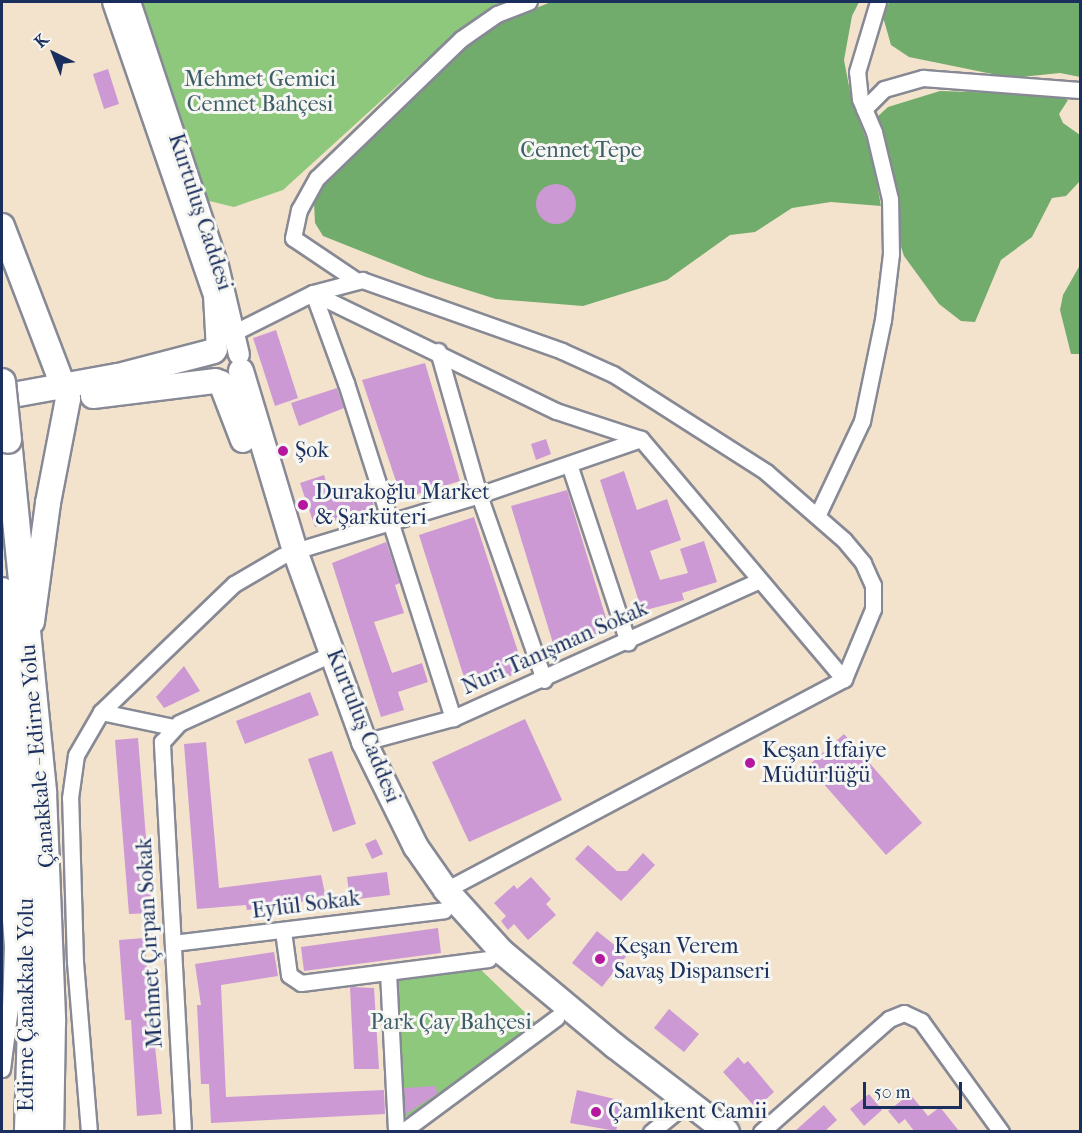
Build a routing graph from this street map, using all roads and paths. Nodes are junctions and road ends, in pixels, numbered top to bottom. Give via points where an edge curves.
1 (113, 2) edge
2 (130, 2) edge
3 (529, 2) edge
4 (878, 2) edge
5 (1080, 90) edge
6 (864, 109) junction
7 (2, 225) edge
8 (357, 281) junction
9 (313, 293) junction
10 (235, 332) junction
11 (438, 351) junction
12 (225, 365) junction
13 (2, 382) edge
14 (67, 392) junction
15 (2, 397) edge
16 (2, 408) edge
17 (641, 440) junction
18 (569, 464) junction
19 (479, 495) junction
20 (818, 514) junction
21 (387, 521) junction
22 (289, 553) junction
23 (758, 581) junction
24 (2, 591) edge
25 (29, 642) junction
26 (628, 642) junction
27 (326, 656) junction
28 (844, 679) junction
29 (544, 680) junction
30 (6, 682) edge
31 (101, 712) junction
32 (453, 718) junction
33 (173, 727) junction
34 (364, 742) junction
35 (445, 900) junction
36 (283, 931) junction
37 (173, 943) junction
38 (20, 946) junction
39 (488, 959) junction
40 (388, 972) junction
41 (556, 1018) junction
42 (2, 1069) edge
43 (677, 1111) junction
44 (28, 1131) edge
45 (50, 1131) edge
46 (89, 1131) edge
47 (183, 1131) edge
48 (396, 1131) edge
49 (402, 1131) edge
50 (651, 1131) edge
51 (705, 1131) edge
52 (727, 1131) edge
53 (761, 1131) edge
54 (1001, 1131) edge

1 - 12 street, Kurtuluş Caddesi via 214,295
2 - 10 street, Kurtuluş Caddesi via 218,266
3 - 8 street via 496,14 461,39 317,178 299,210 293,238
4 - 6 street via 857,72
5 - 6 street via 923,78 884,89
6 - 20 street via 883,160 890,199 891,254 883,320 862,421
7 - 14 main road
8 - 9 street
8 - 20 street via 379,284 606,370 729,445
9 - 10 street
9 - 11 street
9 - 21 street via 346,383
10 - 12 street, Kurtuluş Caddesi
11 - 17 street via 556,411
11 - 19 street
12 - 14 main road
12 - 22 main road, Kurtuluş Caddesi via 244,392
13 - 25 highway, Çanakkale - Edirne Yolu, bridge
14 - 15 main road
14 - 16 main road
14 - 25 main road
17 - 18 street
17 - 23 street
18 - 19 street
18 - 26 street
19 - 21 street
19 - 29 street
20 - 28 street via 863,563 873,585 873,609
21 - 22 street
21 - 32 street
22 - 27 main road, Kurtuluş Caddesi
22 - 31 street via 234,584
23 - 26 street, Nuri Tanışman Sokak
23 - 28 street
24 - 30 highway, Edirne Çanakkale Yolu
25 - 45 highway, Çanakkale - Edirne Yolu via 49,896
26 - 29 street, Nuri Tanışman Sokak
27 - 33 street
27 - 34 main road, Kurtuluş Caddesi
27 - 35 main road, Kurtuluş Caddesi via 386,823
28 - 35 street
29 - 32 street, Nuri Tanışman Sokak
30 - 38 highway, Edirne Çanakkale Yolu via 16,739
31 - 33 street
31 - 46 street via 76,755 70,790 75,962
32 - 34 street, Nuri Tanışman Sokak
33 - 37 street, Mehmet Çırpan Sokak via 166,734 161,751
34 - 35 main road, Kurtuluş Caddesi
35 - 36 street, Eylül Sokak
35 - 39 main road, Kurtuluş Caddesi
35 - 52 main road, Kurtuluş Caddesi via 536,982
36 - 37 street, Eylül Sokak
36 - 40 street via 288,971 294,982
37 - 47 street, Mehmet Çırpan Sokak
38 - 42 street
38 - 44 highway, Edirne Çanakkale Yolu
39 - 40 street
39 - 41 main road, Kurtuluş Caddesi
40 - 48 street
41 - 43 main road, Kurtuluş Caddesi
41 - 49 street
43 - 50 street
43 - 51 main road, Kurtuluş Caddesi
53 - 54 street via 889,1019 904,1012 921,1021

